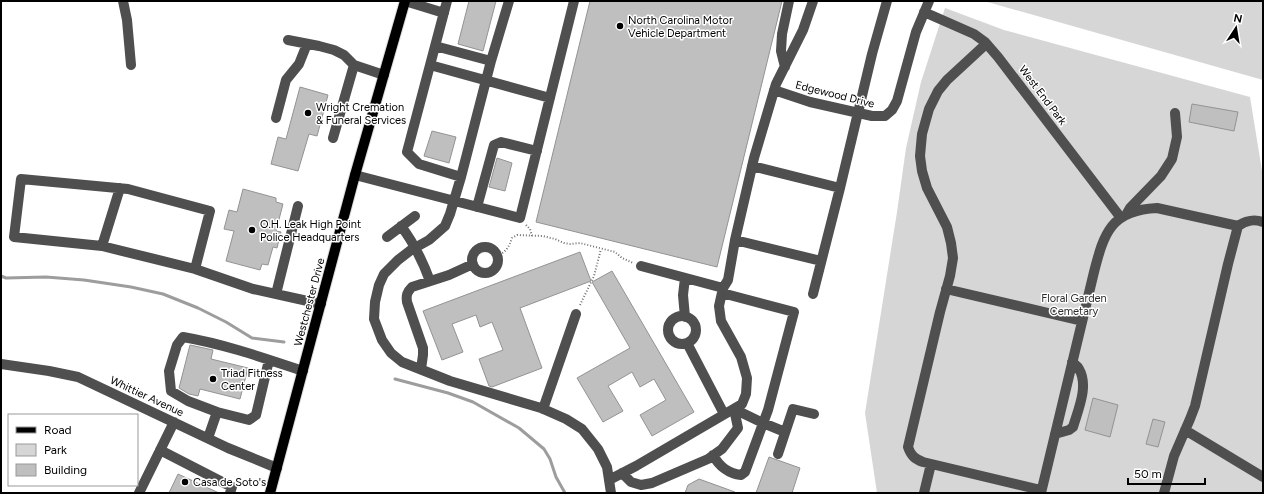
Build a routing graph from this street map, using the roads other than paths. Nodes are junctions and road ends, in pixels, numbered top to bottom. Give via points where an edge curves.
1 (123, 1) edge
2 (404, 1) edge
3 (447, 1) edge
4 (508, 1) edge
5 (574, 1) edge
6 (789, 1) edge
7 (813, 1) edge
8 (887, 1) edge
9 (929, 1) edge
10 (924, 12) junction
11 (444, 13) junction
12 (288, 40) dead end
13 (307, 44) junction
14 (986, 44) junction
15 (435, 46) junction
16 (491, 62) junction
17 (131, 65) dead end
18 (354, 65) junction
19 (430, 65) junction
20 (785, 67) junction
21 (384, 75) junction
22 (486, 80) junction
23 (774, 90) junction
24 (550, 98) junction
25 (858, 113) junction
26 (1175, 113) dead end
27 (276, 118) dead end
28 (333, 138) dead end
29 (537, 151) junction
30 (752, 166) junction
31 (355, 175) junction
32 (461, 177) junction
33 (120, 188) junction
34 (840, 188) junction
35 (454, 201) junction
36 (298, 206) dead end
37 (477, 207) junction
38 (414, 216) dead end
39 (1123, 217) junction
40 (1263, 222) edge
41 (401, 226) junction
42 (1238, 226) junction
43 (387, 237) dead end
44 (735, 240) junction
45 (102, 246) junction
46 (415, 248) junction
47 (822, 261) junction
48 (473, 264) junction
49 (641, 266) road end
50 (195, 269) junction
51 (685, 278) junction
52 (430, 281) junction
53 (946, 289) junction
54 (723, 290) junction
55 (276, 294) junction
56 (813, 294) dead end
57 (321, 304) junction
58 (576, 314) road end
59 (685, 316) junction
60 (1082, 321) junction
61 (687, 343) junction
62 (269, 360) junction
63 (1072, 362) junction
64 (1, 364) edge
65 (421, 369) junction
66 (303, 371) junction
67 (543, 409) junction
68 (734, 409) junction
69 (217, 412) junction
70 (724, 414) junction
71 (814, 414) dead end
72 (174, 422) junction
73 (763, 423) junction
74 (1185, 430) junction
75 (785, 432) junction
76 (1055, 434) junction
77 (208, 438) junction
78 (160, 450) junction
79 (778, 454) dead end
80 (713, 455) junction
81 (931, 464) junction
82 (277, 468) junction
83 (622, 473) junction
84 (1263, 477) edge
85 (609, 480) junction
86 (1041, 492) edge
87 (139, 493) edge
88 (230, 493) edge
89 (270, 493) edge
90 (611, 493) edge
91 (924, 493) edge
92 (1164, 493) edge

1 - 17 street
2 - 11 street
2 - 21 main road, Westchester Drive
3 - 11 street
4 - 16 street
5 - 24 street
6 - 20 street via 781,51
7 - 20 street via 803,30
8 - 25 street
9 - 10 street, Edgewood Drive
10 - 14 street, West End Park via 974,34
10 - 25 street, Edgewood Drive via 892,110 885,116
11 - 15 street
12 - 13 street
13 - 18 street via 334,50
13 - 27 street via 299,64 286,80
14 - 39 street, West End Park
14 - 53 street via 938,91 929,109 922,134 922,171 951,242 953,258
15 - 16 street
15 - 19 street
16 - 22 street
18 - 21 street
18 - 28 street
19 - 22 street
19 - 32 street via 407,152 419,164
20 - 23 street
21 - 31 main road, Westchester Drive
22 - 24 street
22 - 32 street
23 - 25 street, Edgewood Drive via 810,102
23 - 30 street
24 - 29 street
25 - 34 street
26 - 39 street via 1177,137 1172,158 1161,176
29 - 37 street via 501,142 494,145
29 - 37 street via 520,218
30 - 34 street
30 - 44 street
31 - 35 street
31 - 57 main road, Westchester Drive
32 - 35 street
33 - 45 street
33 - 45 street via 21,178 14,237
33 - 50 street via 210,211
34 - 47 street
35 - 37 street
35 - 46 street via 445,226
36 - 55 street
38 - 41 street
39 - 42 street via 1133,212 1157,208
39 - 60 street via 1112,226 1100,246
40 - 42 street via 1255,220
41 - 43 street
41 - 46 street
42 - 74 street via 1200,384
44 - 47 street
44 - 54 street via 728,280
45 - 50 street
46 - 52 street
46 - 65 street via 384,274 375,302 374,319 382,340 391,353 402,362
47 - 56 street
48 - 48 street via 474,253 481,248 489,248 497,256 495,268 487,272 479,271
48 - 52 street
49 - 51 street
50 - 55 street via 253,289
51 - 54 street
51 - 59 street
52 - 65 street via 412,287 406,296 423,348
53 - 60 street
53 - 81 street via 908,448 914,459
54 - 68 street via 719,306 720,321 741,357 747,378 746,394 742,404
54 - 73 street via 794,312
55 - 57 street
57 - 66 main road, Westchester Drive
58 - 67 street
59 - 61 street via 693,321 696,329 694,338
59 - 61 street via 672,320 669,333 674,341
60 - 63 street
61 - 70 street
62 - 66 street
62 - 69 street via 256,415 249,420
62 - 69 street via 183,336 168,371 171,391
63 - 76 street
63 - 76 street via 1079,368 1083,389 1073,427
64 - 72 street, Whittier Avenue via 78,377
65 - 67 street via 450,381
66 - 82 main road, Westchester Drive
67 - 85 street via 582,429 598,449
68 - 70 street
68 - 73 street
68 - 80 street via 738,428 722,449
69 - 77 street
70 - 83 street
71 - 75 street via 793,409
72 - 77 street, Whittier Avenue
72 - 78 street
73 - 75 street
73 - 80 street via 741,475 724,468
74 - 84 street
74 - 92 street via 1174,456
75 - 79 street
76 - 86 street
77 - 82 street, Whittier Avenue
78 - 87 street
78 - 88 street via 232,487
80 - 83 street via 652,483 641,485 631,482
81 - 86 street
81 - 91 street
82 - 89 main road, Westchester Drive
83 - 85 street
85 - 90 street

